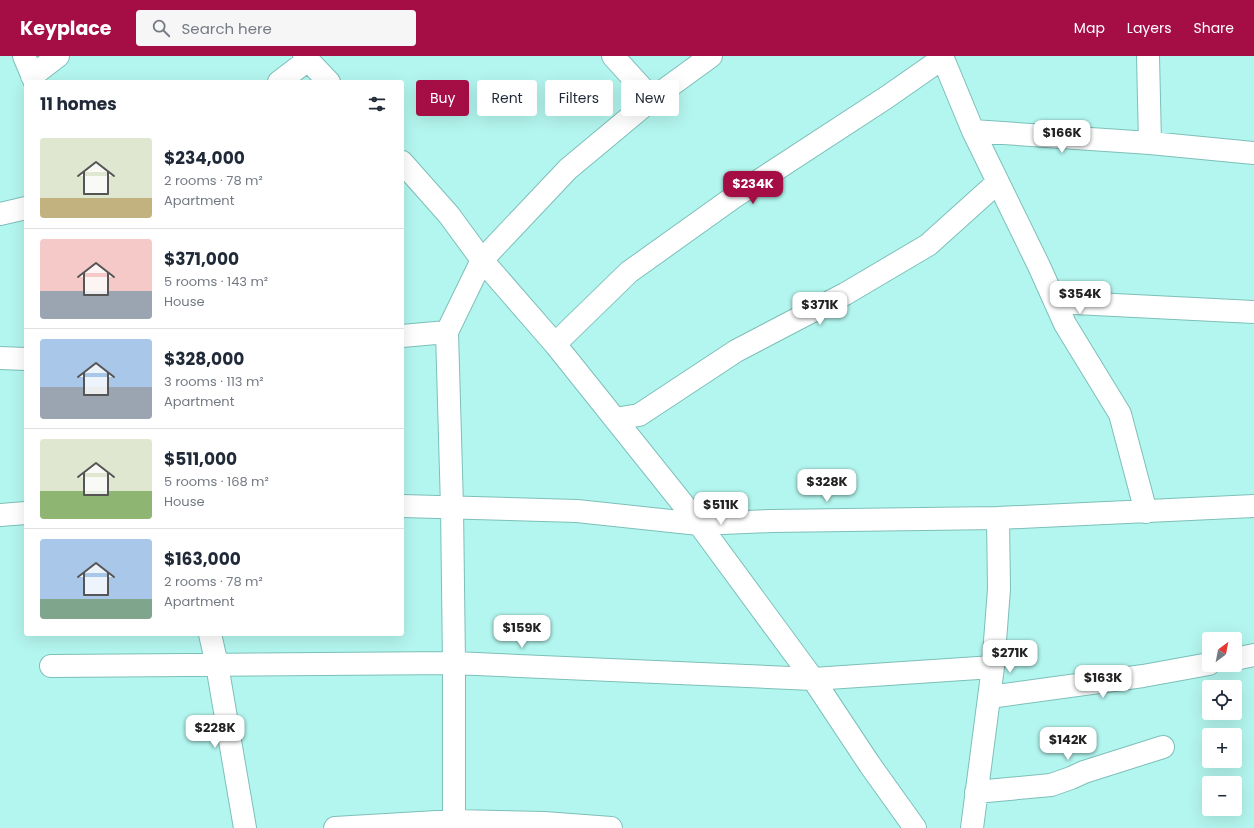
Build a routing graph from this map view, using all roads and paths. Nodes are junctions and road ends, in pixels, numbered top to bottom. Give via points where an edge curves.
1 (24, 56) edge
2 (58, 56) edge
3 (613, 56) edge
4 (711, 56) edge
5 (1148, 56) edge
6 (942, 57) edge
7 (306, 58) edge
8 (34, 79) edge
9 (281, 80) edge
10 (326, 80) edge
11 (635, 80) edge
12 (678, 80) edge
13 (632, 116) edge
14 (973, 131) junction
15 (1150, 143) junction
16 (1254, 153) edge
17 (404, 164) edge
18 (998, 182) junction
19 (24, 208) edge
20 (0, 214) edge
21 (482, 260) junction
22 (1055, 302) junction
23 (1254, 312) edge
24 (447, 332) junction
25 (404, 336) edge
26 (555, 344) junction
27 (0, 358) edge
28 (24, 360) edge
29 (615, 419) junction
30 (404, 506) edge
31 (1254, 506) edge
32 (452, 507) junction
33 (1146, 512) junction
34 (24, 513) edge
35 (0, 515) edge
36 (998, 518) junction
37 (698, 524) junction
38 (210, 636) edge
39 (1254, 655) edge
40 (1242, 658) edge
41 (454, 663) junction
42 (217, 665) junction
43 (1202, 665) edge
44 (51, 666) dead end
45 (993, 667) junction
46 (813, 679) junction
47 (990, 697) junction
48 (1163, 747) dead end
49 (976, 792) junction
50 (454, 825) edge
51 (245, 828) edge
52 (335, 828) edge
53 (611, 828) edge
54 (915, 828) edge
55 (972, 828) edge

1 - 8 street
2 - 8 street
3 - 11 street
4 - 12 street
5 - 15 street
6 - 14 street
6 - 26 street via 887,97 734,197 629,272
7 - 9 street
7 - 10 street
13 - 21 street via 568,169
14 - 15 street
14 - 18 street
15 - 16 street
17 - 21 street via 449,215
18 - 22 street
18 - 29 street via 928,245 845,294 736,351 639,415
19 - 20 street
21 - 24 street
21 - 26 street
22 - 23 street
22 - 33 street via 1065,324 1120,414
24 - 25 street
24 - 32 street
26 - 29 street
27 - 28 street
29 - 37 street
30 - 32 street
31 - 33 street
32 - 37 street via 577,511
32 - 41 street
33 - 36 street
34 - 35 street
36 - 37 street
36 - 45 street via 999,589
37 - 46 street
38 - 42 street
39 - 40 street
41 - 42 street
41 - 46 street
41 - 50 street
42 - 44 street
42 - 51 street
43 - 47 street
45 - 46 street
45 - 47 street
46 - 54 street
47 - 49 street
48 - 49 street via 1052,785
49 - 55 street
50 - 52 street
50 - 53 street via 544,823

